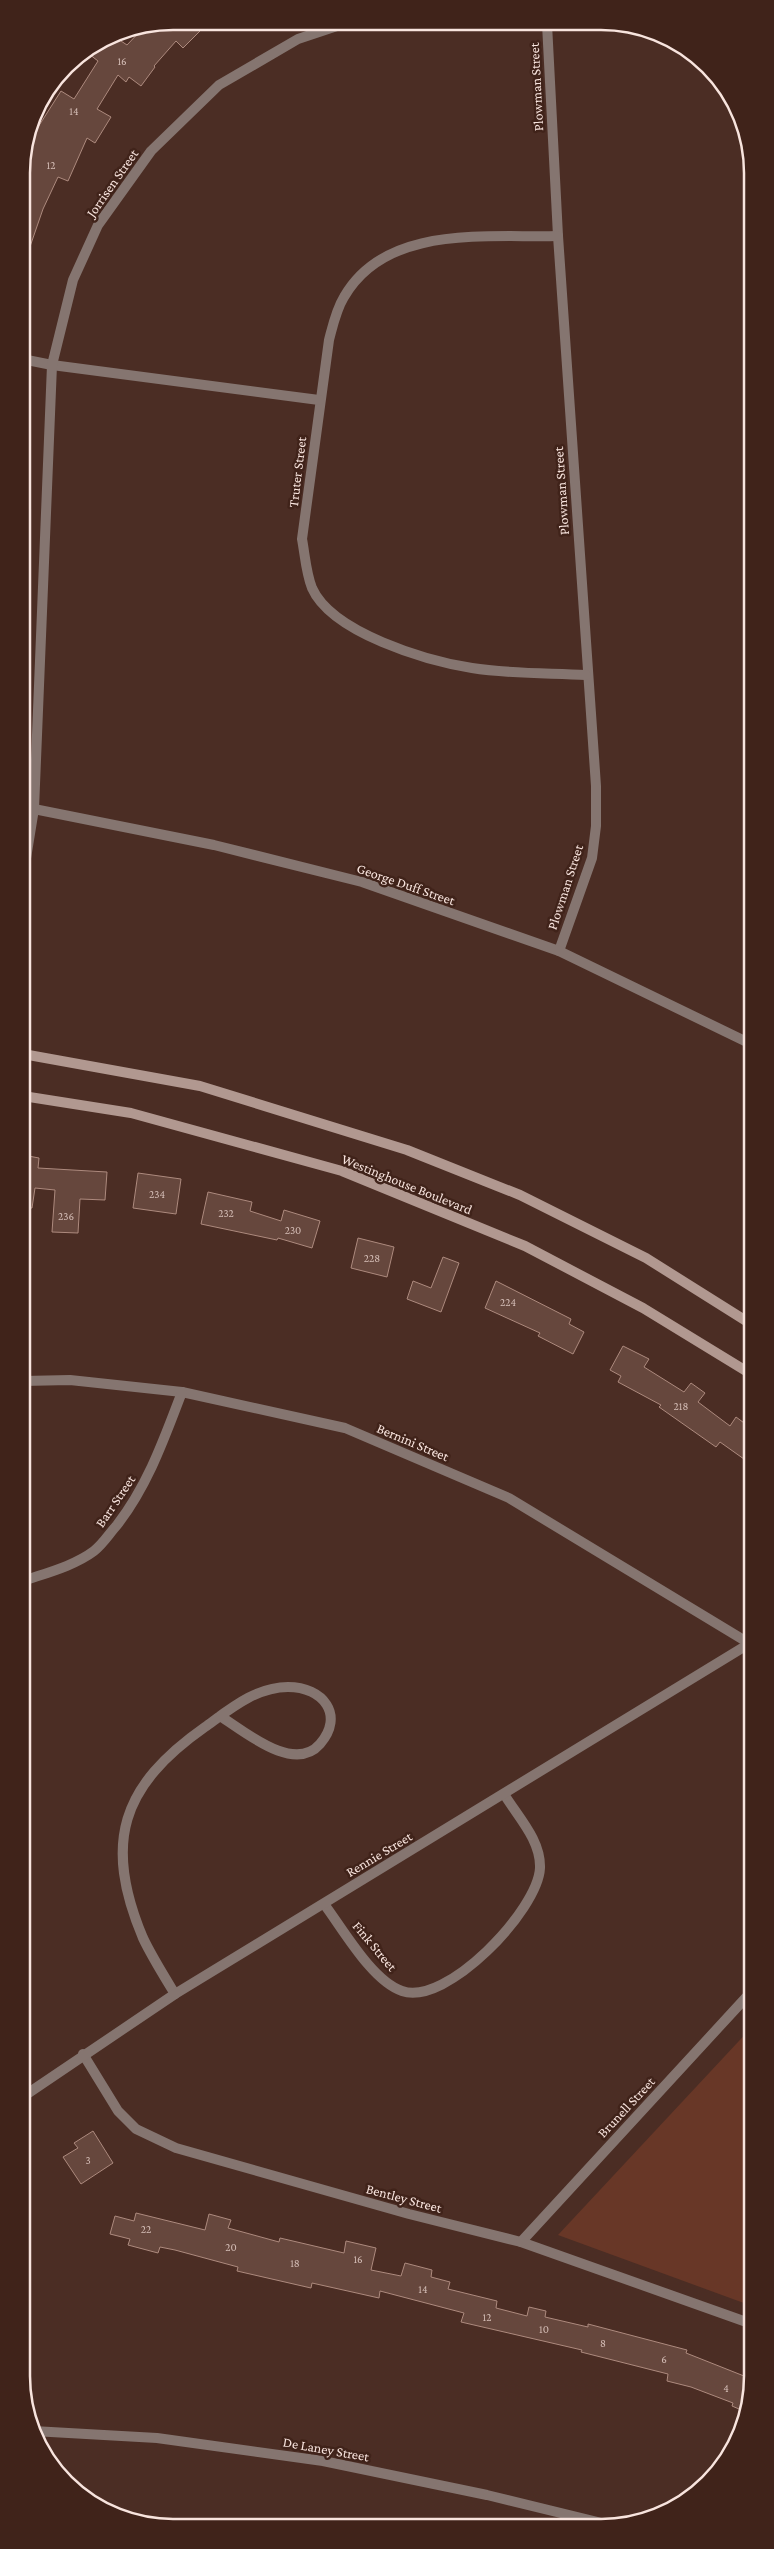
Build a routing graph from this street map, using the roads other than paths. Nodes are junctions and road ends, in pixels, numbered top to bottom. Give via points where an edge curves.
1 (325, 30) edge
2 (547, 30) edge
3 (558, 236) junction
4 (30, 361) edge
5 (52, 366) junction
6 (319, 400) junction
7 (586, 676) junction
8 (34, 809) junction
9 (30, 834) edge
10 (559, 951) junction
11 (744, 1041) edge
12 (30, 1055) edge
13 (30, 1097) edge
14 (744, 1320) edge
15 (744, 1370) edge
16 (30, 1381) edge
17 (182, 1392) junction
18 (30, 1578) edge
19 (744, 1640) edge
20 (744, 1648) edge
21 (220, 1716) junction
22 (504, 1794) junction
23 (324, 1904) junction
24 (175, 1994) junction
25 (744, 2000) edge
26 (84, 2054) junction
27 (30, 2092) edge
28 (521, 2242) junction
29 (744, 2321) edge
30 (42, 2431) edge
31 (585, 2519) edge

1 - 5 street, Jorrisen Street via 298,39 219,84 151,151 98,225 73,280
2 - 3 street, Plowman Street
3 - 6 street, Truter Street via 445,239 390,252 373,263 357,278 336,315
3 - 7 street, Plowman Street
4 - 5 street
5 - 6 street
5 - 8 street, Jorrisen Street
6 - 7 street, Truter Street via 302,539 312,589 324,606 342,621 414,654 472,668
7 - 10 street, Plowman Street via 596,786 596,826 592,858
8 - 9 street, Jorrisen Street
8 - 10 street, George Duff Street via 214,845 362,882
10 - 11 street, George Duff Street
12 - 14 street, Westinghouse Boulevard via 200,1086 407,1150 520,1195 638,1254
13 - 15 street, Westinghouse Boulevard via 131,1113 342,1171 525,1246 643,1308
16 - 17 street, Bernini Street via 70,1380
17 - 18 street, Barr Street via 154,1465 132,1506 103,1543 93,1552 61,1568
17 - 19 street, Bernini Street via 345,1428 509,1498
20 - 22 street, Rennie Street
21 - 21 street via 247,1698 272,1688 290,1687 321,1697 331,1714 328,1732 322,1741 316,1748 298,1754 276,1750
21 - 24 street via 188,1738 159,1766 138,1792 124,1827 121,1864 128,1895 144,1939
22 - 23 street, Rennie Street
22 - 23 street, Fink Street via 536,1843 540,1871 533,1891 516,1919 497,1943 467,1969 435,1987 418,1992 404,1992 392,1987 358,1951
23 - 24 street, Rennie Street
24 - 26 street, Rennie Street
25 - 28 street, Brunell Street
26 - 27 street, Rennie Street
26 - 28 street, Bentley Street via 118,2111 136,2129 151,2138 195,2154
28 - 29 street, Bentley Street
30 - 31 street, De Laney Street via 157,2438 323,2461

